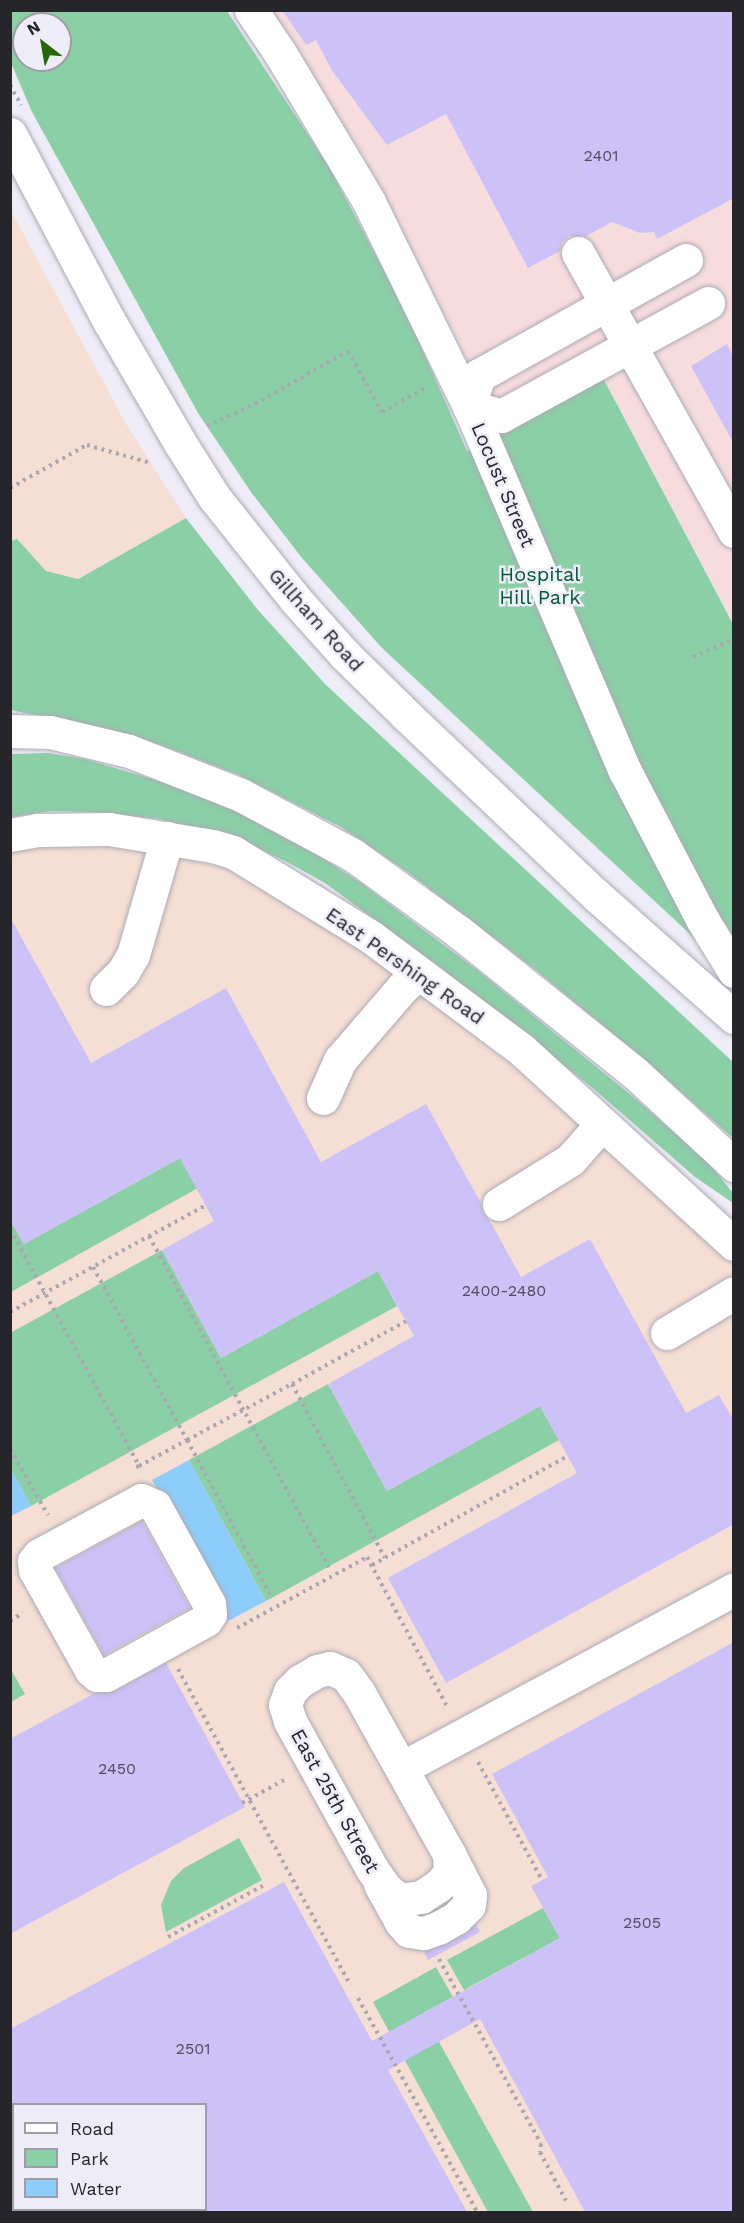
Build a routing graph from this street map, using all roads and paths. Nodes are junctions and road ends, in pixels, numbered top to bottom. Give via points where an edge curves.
1 (250, 10) edge
2 (10, 85) edge
3 (18, 124) edge
4 (578, 253) dead end
5 (686, 260) dead end
6 (708, 303) dead end
7 (607, 305) junction
8 (630, 345) junction
9 (431, 385) dead end
10 (470, 406) junction
11 (207, 426) dead end
12 (151, 463) dead end
13 (10, 488) edge
14 (734, 531) edge
15 (734, 639) edge
16 (693, 657) dead end
17 (10, 731) edge
18 (10, 835) edge
19 (167, 838) junction
20 (734, 971) edge
21 (419, 972) junction
22 (106, 988) dead end
23 (734, 1017) edge
24 (323, 1098) dead end
25 (602, 1124) junction
26 (734, 1165) edge
27 (499, 1204) dead end
28 (206, 1205) dead end
29 (10, 1229) edge
30 (149, 1236) junction
31 (734, 1244) edge
32 (93, 1267) junction
33 (45, 1293) junction
34 (734, 1293) edge
35 (10, 1312) edge
36 (406, 1321) dead end
37 (667, 1333) dead end
38 (292, 1384) junction
39 (243, 1410) junction
40 (187, 1440) junction
41 (10, 1449) edge
42 (568, 1456) dead end
43 (139, 1466) junction
44 (129, 1471) dead end
45 (57, 1510) dead end
46 (385, 1558) junction
47 (372, 1565) dead end
48 (329, 1567) dead end
49 (734, 1589) edge
50 (272, 1598) dead end
51 (19, 1607) dead end
52 (10, 1621) edge
53 (91, 1670) joint
54 (478, 1762) dead end
55 (402, 1768) junction
56 (289, 1777) dead end
57 (242, 1803) dead end
58 (289, 1872) dead end
59 (282, 1876) dead end
60 (542, 1880) dead end
61 (264, 1885) dead end
62 (168, 1938) dead end
63 (437, 1955) dead end
64 (358, 1998) dead end
65 (566, 2201) dead end
66 (477, 2212) edge

1 - 10 main road, Locust Street via 369,202
2 - 3 path
3 - 23 main road, Gillham Road via 109,321 214,497 294,599 406,715 597,896
4 - 7 main road
5 - 7 main road
6 - 8 main road
7 - 8 main road
7 - 10 main road via 478,375
8 - 10 main road via 501,416
8 - 14 main road
9 - 11 path via 382,412 348,351 255,404
10 - 20 main road, Locust Street via 625,771 702,919
12 - 13 path via 87,445
15 - 16 path
17 - 26 main road via 50,732 129,751 241,795 353,855 459,932 634,1072
18 - 19 main road, East Pershing Road via 37,830 109,829
19 - 21 main road, East Pershing Road via 233,852 371,937
19 - 22 main road via 133,955 123,972
21 - 24 main road via 340,1060
21 - 25 main road, East Pershing Road via 522,1050
25 - 27 main road via 570,1160
25 - 31 main road, East Pershing Road
28 - 30 path
29 - 33 path
30 - 32 path
30 - 39 path
32 - 33 path
32 - 40 path
33 - 35 path
33 - 43 path
34 - 37 main road
36 - 38 path
38 - 39 path
38 - 46 path
39 - 40 path
39 - 48 path
40 - 43 path
40 - 50 path
41 - 45 path via 46,1515
42 - 46 path
43 - 44 path
46 - 47 path
49 - 55 main road
51 - 52 path via 23,1614
53 - 53 main road via 106,1675 206,1620 210,1614 209,1604 149,1501 141,1500 39,1555 34,1562
54 - 60 path
55 - 55 main road, East 25th Street via 346,1675 330,1668 317,1671 290,1691 285,1705 290,1721 372,1869 386,1889 400,1900 421,1897 450,1873 449,1854
56 - 57 path
58 - 59 path
61 - 62 path
63 - 65 path via 541,2144 540,2152
64 - 66 path

